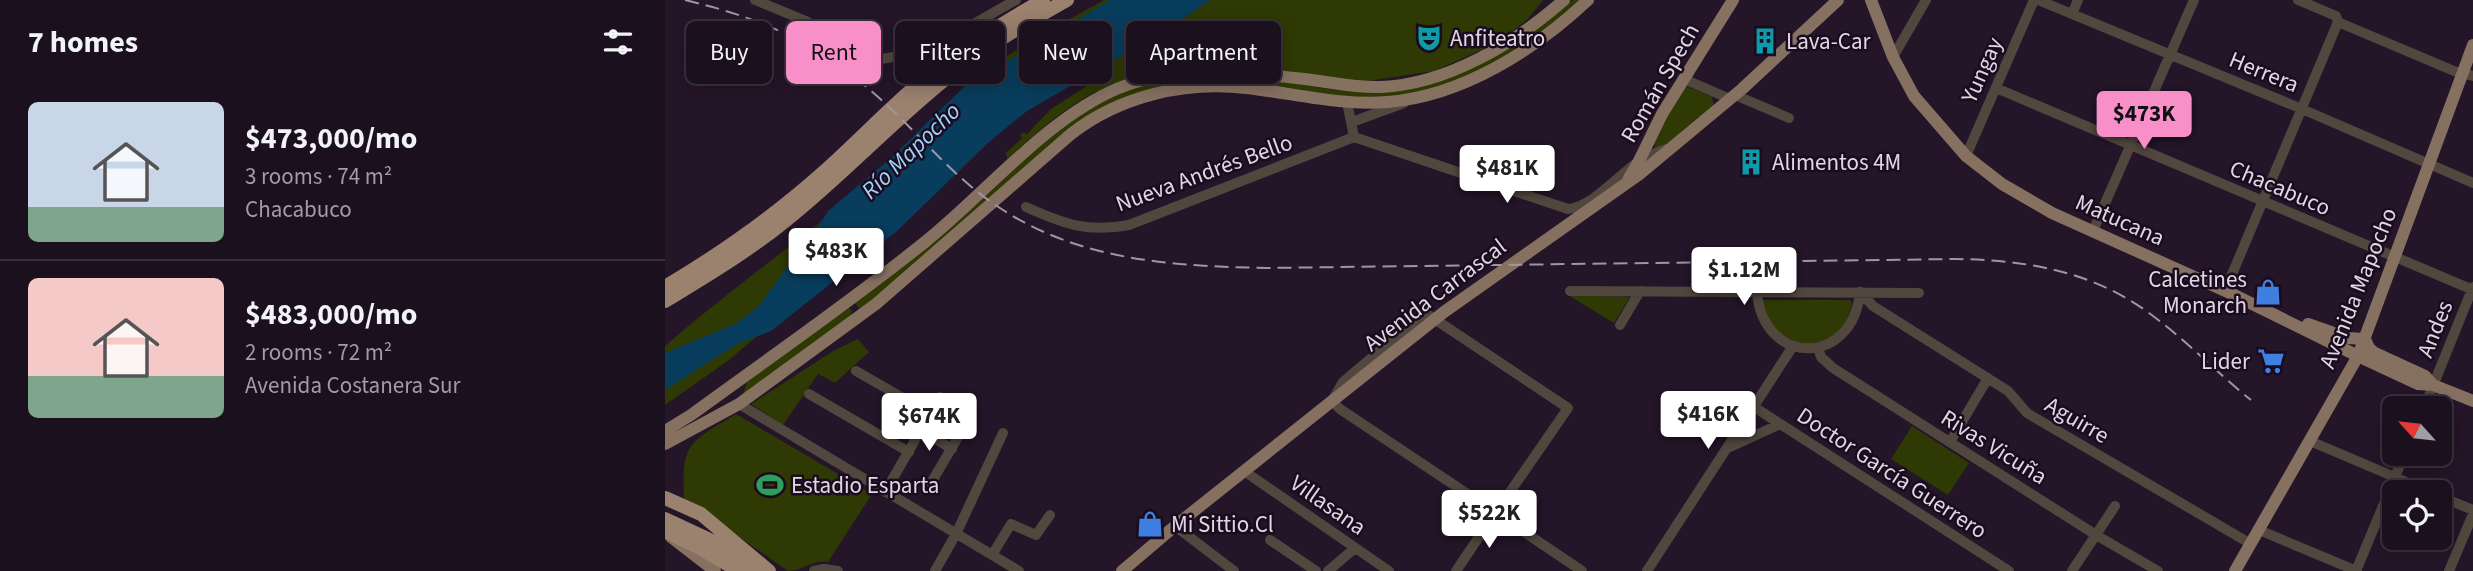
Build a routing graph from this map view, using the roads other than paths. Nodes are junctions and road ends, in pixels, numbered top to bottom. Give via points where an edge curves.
1 (755, 0) edge
2 (1016, 0) edge
3 (1043, 0) edge
4 (1067, 0) edge
5 (1565, 0) edge
6 (1588, 0) edge
7 (1733, 0) edge
8 (1838, 0) edge
9 (1871, 0) edge
10 (1926, 0) edge
11 (2036, 0) edge
12 (2078, 0) edge
13 (2194, 0) edge
14 (2298, 0) edge
15 (2072, 14) junction
16 (2338, 22) junction
17 (2473, 45) edge
18 (2170, 55) junction
19 (1893, 57) junction
20 (2468, 75) edge
21 (1684, 79) junction
22 (925, 87) junction
23 (1996, 88) junction
24 (1423, 96) junction
25 (1732, 97) junction
26 (1347, 102) junction
27 (2302, 109) junction
28 (1789, 118) dead end
29 (1352, 122) junction
30 (871, 137) junction
31 (1354, 137) junction
32 (2130, 146) junction
33 (1647, 156) junction
34 (1966, 156) junction
35 (2429, 165) junction
36 (2473, 183) edge
37 (2263, 202) junction
38 (1026, 207) dead end
39 (2093, 231) junction
40 (2395, 257) junction
41 (665, 287) edge
42 (2473, 289) edge
43 (1570, 290) dead end
44 (1640, 291) junction
45 (2225, 291) junction
46 (1757, 292) junction
47 (1860, 292) junction
48 (1919, 293) dead end
49 (665, 301) edge
50 (846, 301) junction
51 (2284, 318) junction
52 (856, 319) junction
53 (1620, 324) dead end
54 (2365, 339) junction
55 (1793, 346) junction
56 (1818, 348) junction
57 (2358, 356) junction
58 (856, 371) dead end
59 (744, 376) junction
60 (1988, 378) junction
61 (2433, 385) junction
62 (810, 394) dead end
63 (2429, 396) edge
64 (940, 397) dead end
65 (1332, 401) junction
66 (2473, 401) edge
67 (739, 404) junction
68 (1754, 407) junction
69 (931, 414) junction
70 (971, 415) dead end
71 (1780, 424) junction
72 (921, 430) junction
73 (665, 431) edge
74 (1003, 433) dead end
75 (2310, 441) junction
76 (1950, 442) junction
77 (665, 444) edge
78 (1728, 448) junction
79 (952, 449) junction
80 (909, 452) junction
81 (2400, 466) edge
82 (1244, 471) junction
83 (2395, 477) junction
84 (2402, 480) edge
85 (932, 483) dead end
86 (885, 492) junction
87 (665, 498) edge
88 (2452, 502) edge
89 (665, 506) edge
90 (2115, 506) dead end
91 (2473, 512) edge
92 (1495, 513) junction
93 (1050, 515) dead end
94 (665, 519) edge
95 (1175, 526) junction
96 (2259, 530) junction
97 (665, 532) edge
98 (956, 534) junction
99 (2096, 535) junction
100 (1270, 540) dead end
101 (665, 544) edge
102 (2251, 544) junction
103 (684, 548) junction
104 (1355, 548) junction
105 (992, 555) junction
106 (720, 560) edge
107 (763, 568) edge
108 (739, 571) edge
109 (778, 571) edge
110 (814, 571) edge
111 (838, 571) edge
112 (935, 571) edge
113 (1019, 571) edge
114 (1122, 571) edge
115 (1234, 571) edge
116 (1316, 571) edge
117 (1328, 571) edge
118 (1389, 571) edge
119 (1457, 571) edge
120 (1582, 571) edge
121 (1647, 571) edge
122 (2009, 571) edge
123 (2073, 571) edge
124 (2158, 571) edge
125 (2235, 571) edge
126 (2357, 571) edge
127 (2449, 571) edge

1 - 2 street via 806,22 867,60 933,46
3 - 22 highway via 976,40
4 - 22 highway
5 - 50 main road via 1486,53 1443,73 1404,84 1354,86 1207,71 1132,83 1075,112 947,223
6 - 24 main road via 1514,57
7 - 21 main road, Román Spech
8 - 25 main road, Avenida Carrascal
9 - 19 main road, Matucana
10 - 19 street
11 - 15 street, Herrera
11 - 23 street, Yungay
12 - 15 street
13 - 18 street
14 - 16 street via 2336,16
15 - 18 street, Herrera
16 - 20 street
16 - 27 street
17 - 20 main road, Avenida Mapocho
18 - 27 street, Herrera
18 - 32 street
19 - 34 main road, Matucana via 1915,96
20 - 35 main road, Avenida Mapocho
21 - 25 street
21 - 33 main road, Román Spech
22 - 30 highway
23 - 32 street, Chacabuco
23 - 34 street, Yungay
24 - 26 main road
24 - 29 street
25 - 28 street
25 - 33 main road, Avenida Carrascal via 1674,146
26 - 29 street
26 - 52 main road via 1226,86 1167,91 1131,100 1071,134
27 - 35 street, Herrera
27 - 37 street
29 - 31 street
30 - 41 highway via 764,222
30 - 49 highway via 784,222
31 - 33 street via 1568,209 1594,196
31 - 38 street, Nueva Andrés Bello via 1129,225 1079,227
32 - 37 street, Chacabuco
32 - 39 street
33 - 65 main road, Avenida Carrascal via 1622,186 1470,293
34 - 39 main road, Matucana via 2029,201
35 - 36 street, Herrera
35 - 40 main road, Avenida Mapocho
37 - 40 street, Chacabuco
37 - 45 street
39 - 45 main road, Matucana
40 - 42 street, Chacabuco
40 - 54 main road, Avenida Mapocho
42 - 61 street, Andes
43 - 44 street
44 - 46 street
44 - 53 street
45 - 51 main road, Matucana
46 - 47 street
46 - 55 street via 1766,326
47 - 48 street
47 - 56 street via 1848,328
47 - 60 street, Aguirre via 1873,306
50 - 52 main road via 855,307
50 - 59 main road
51 - 54 main road
51 - 57 main road, Matucana
52 - 67 main road
54 - 57 main road, Avenida Mapocho
54 - 61 main road, Matucana via 2375,353 2425,376
55 - 56 street
55 - 68 street
56 - 76 street, Rivas Vicuña via 1827,364
57 - 61 main road, Matucana via 2418,384
57 - 75 main road, Avenida Mapocho
58 - 69 street
59 - 67 main road via 738,388
59 - 73 main road
60 - 76 street
60 - 102 street, Aguirre via 2008,391 2027,413
61 - 63 street, Andes
61 - 66 main road, Matucana
62 - 80 street
64 - 69 street
65 - 82 main road, Avenida Carrascal
65 - 92 street
65 - 92 street via 1343,382 1426,314 1568,408
67 - 77 main road
67 - 86 street
68 - 71 street, Doctor García Guerrero
68 - 78 street
69 - 72 street
70 - 79 street
71 - 78 street
71 - 122 street, Doctor García Guerrero
72 - 79 street
72 - 80 street
74 - 98 street
75 - 83 street
75 - 96 main road, Avenida Mapocho
76 - 99 street, Rivas Vicuña
78 - 121 street
79 - 85 street
80 - 86 street
81 - 83 street
82 - 95 main road, Avenida Carrascal
82 - 104 street, Villasana
83 - 84 street
83 - 126 street
86 - 98 street
87 - 107 highway via 710,520
88 - 91 street
89 - 109 main road via 719,530
90 - 99 street
91 - 127 street
92 - 119 street
92 - 120 street
93 - 105 street via 1036,535 1011,524
94 - 106 highway
95 - 114 main road, Avenida Carrascal
95 - 115 street
96 - 102 main road, Avenida Mapocho
96 - 126 street
97 - 103 main road
97 - 106 highway
98 - 105 street
98 - 112 street
99 - 123 street
99 - 124 street, Rivas Vicuña
100 - 116 street
101 - 103 street
102 - 125 main road, Avenida Mapocho
103 - 106 main road
104 - 117 street
104 - 118 street, Villasana
105 - 113 street
106 - 107 highway
106 - 108 highway
110 - 111 street

